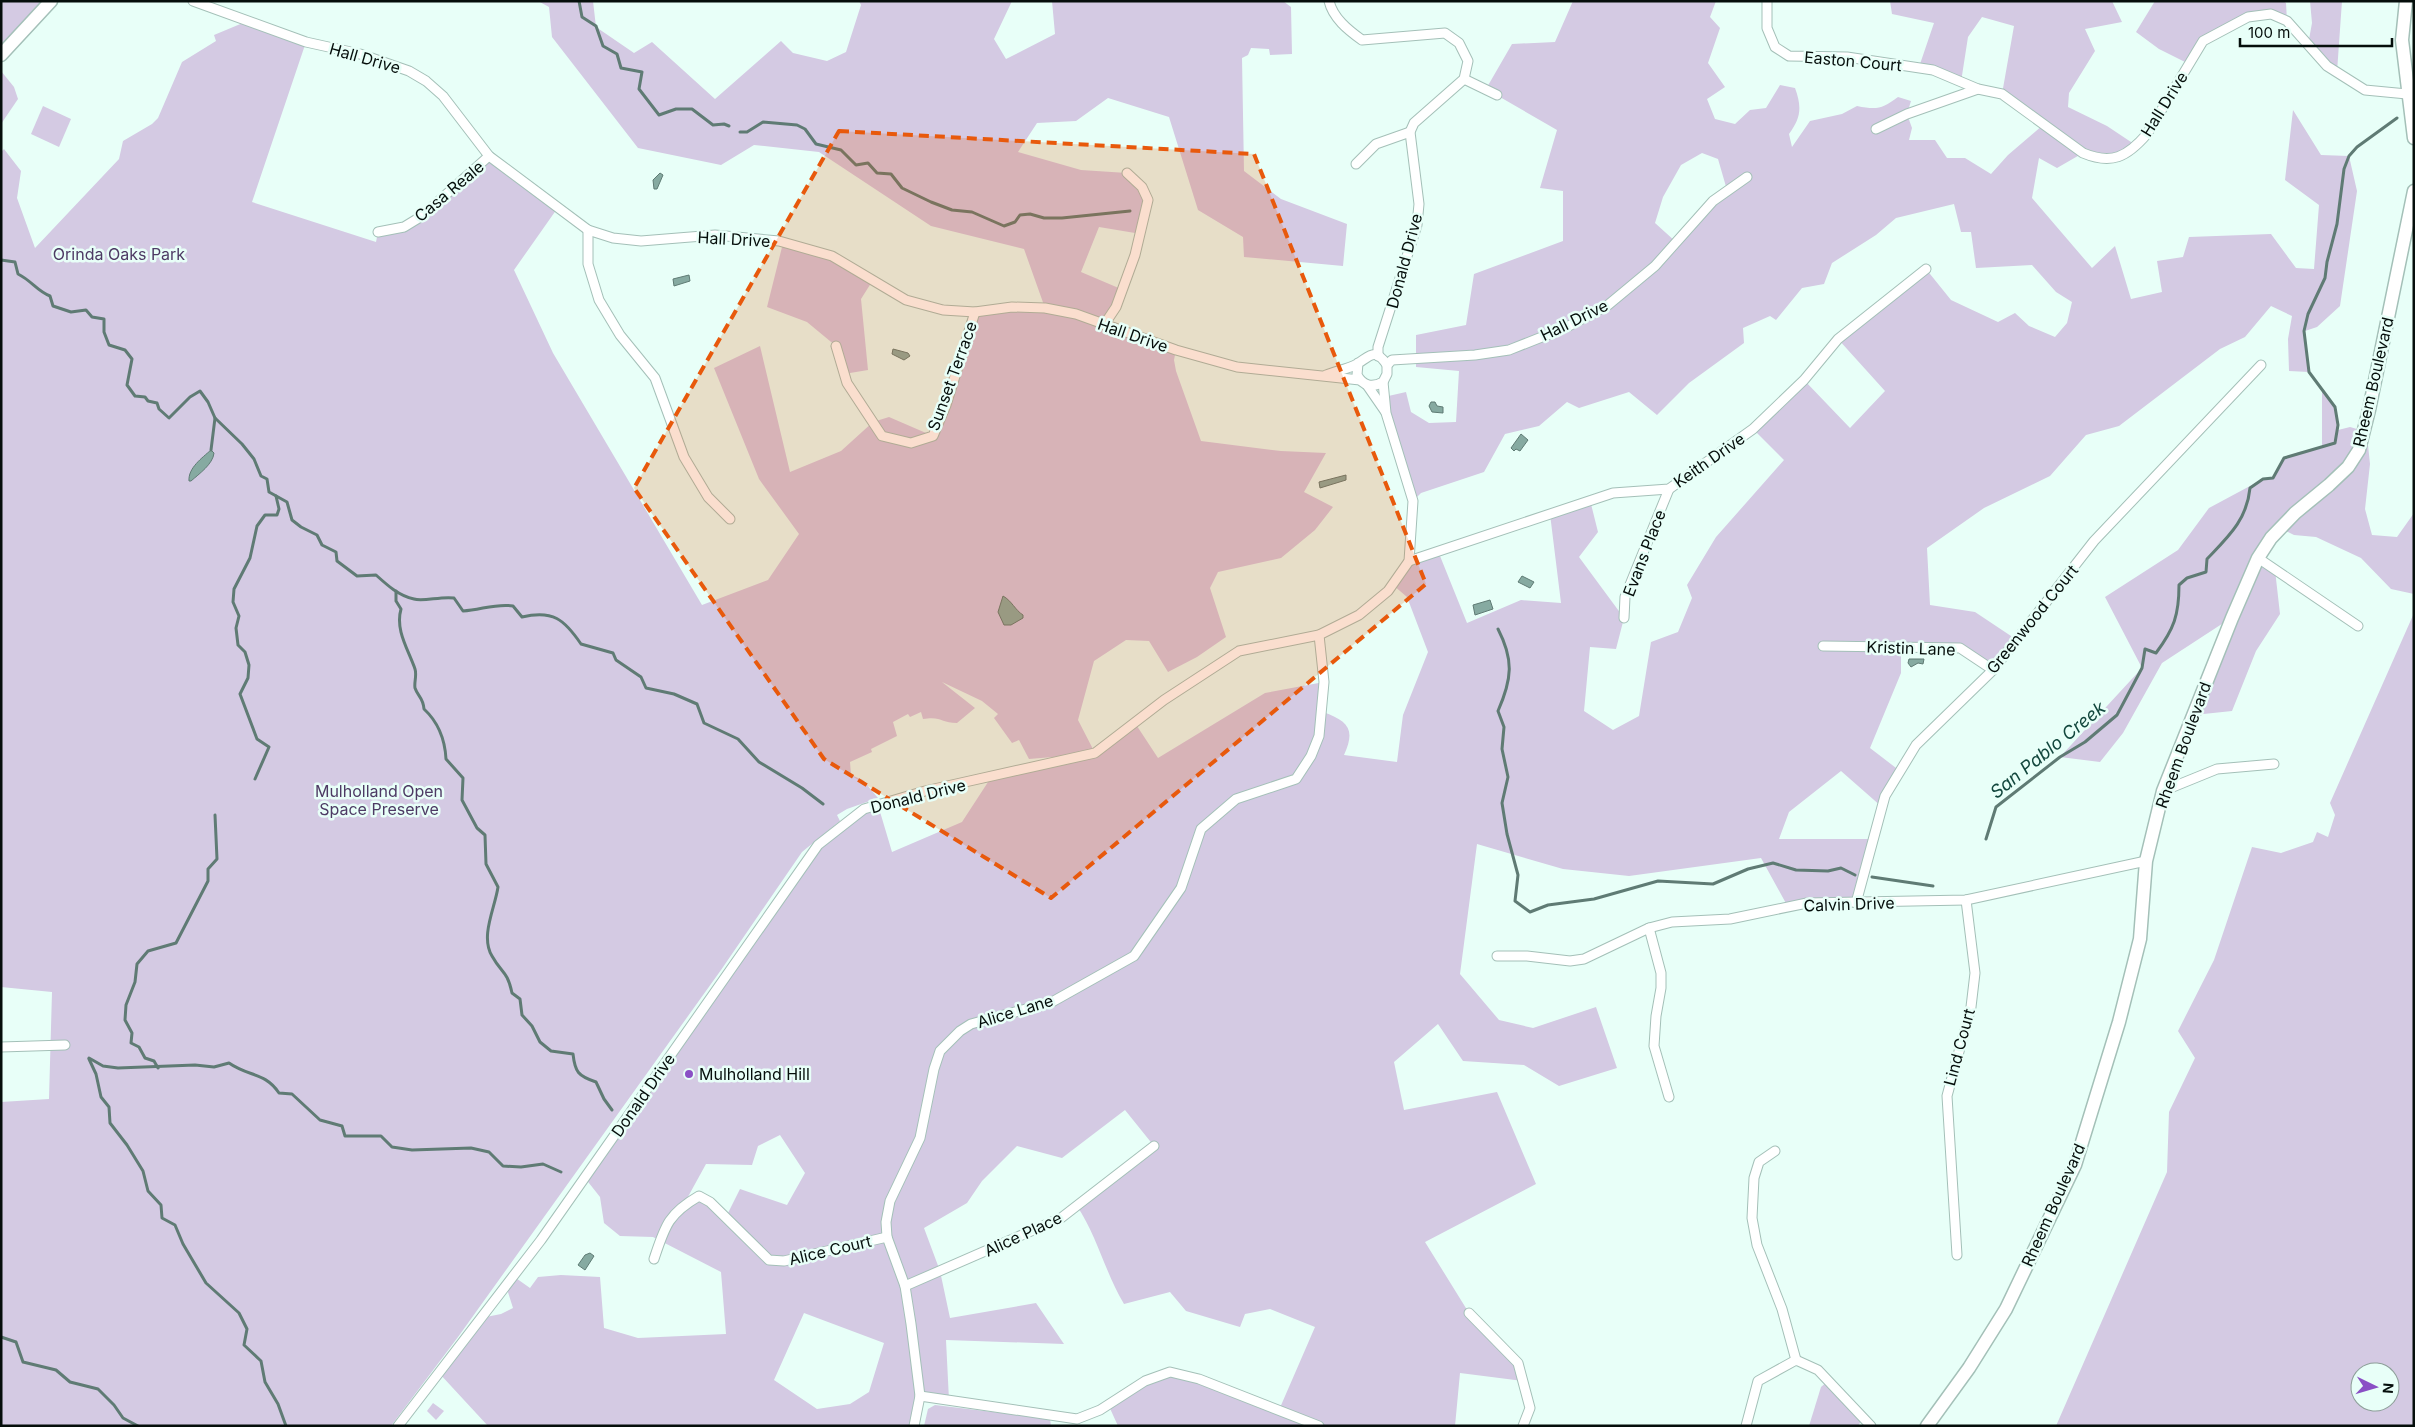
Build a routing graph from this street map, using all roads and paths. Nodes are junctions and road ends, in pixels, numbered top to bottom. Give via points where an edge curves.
1 (51, 1) edge
2 (193, 1) edge
3 (1329, 1) edge
4 (1767, 1) edge
5 (2406, 1) edge
6 (1, 55) edge
7 (1464, 79) junction
8 (1978, 89) junction
9 (2407, 94) junction
10 (1497, 95) dead end
11 (1876, 130) dead end
12 (1410, 132) junction
13 (2414, 138) edge
14 (489, 156) junction
15 (1356, 164) dead end
16 (1126, 173) dead end
17 (1747, 177) dead end
18 (2414, 191) edge
19 (588, 230) junction
20 (378, 232) dead end
21 (1926, 269) dead end
22 (975, 312) junction
23 (1104, 325) junction
24 (836, 346) dead end
25 (1378, 356) junction
26 (1358, 363) junction
27 (1387, 365) junction
28 (2261, 365) dead end
29 (1324, 376) junction
30 (1363, 382) junction
31 (1383, 382) junction
32 (1386, 413) junction
33 (1669, 489) junction
34 (730, 519) dead end
35 (2258, 558) junction
36 (1409, 561) junction
37 (1624, 618) dead end
38 (2358, 626) dead end
39 (1319, 635) junction
40 (1823, 646) dead end
41 (1993, 670) junction
42 (2274, 764) dead end
43 (2163, 791) junction
44 (2146, 861) junction
45 (1966, 900) junction
46 (1856, 903) junction
47 (1649, 928) junction
48 (1496, 956) dead end
49 (65, 1045) dead end
50 (1, 1047) edge
51 (1669, 1097) dead end
52 (1154, 1146) dead end
53 (1775, 1150) dead end
54 (887, 1237) junction
55 (1957, 1255) dead end
56 (654, 1259) dead end
57 (905, 1286) junction
58 (1469, 1313) dead end
59 (1796, 1360) junction
60 (920, 1396) junction
61 (398, 1426) edge
62 (914, 1426) edge
63 (1319, 1426) edge
64 (1523, 1426) edge
65 (1746, 1426) edge
66 (1871, 1426) edge
67 (1927, 1426) edge

1 - 6 street
2 - 14 street, Hall Drive via 306,42 360,54 409,71 442,96
3 - 7 street via 1331,10 1347,30 1362,40 1445,33 1459,43 1468,62
4 - 8 street, Easton Court via 1767,28 1775,47 1789,56 1889,62 1933,70
5 - 9 street via 2402,40
7 - 10 street
7 - 12 street via 1414,123
8 - 9 street, Hall Drive via 2002,94 2083,153 2112,159 2126,155 2147,134 2203,41 2248,17 2272,14 2288,21 2327,66 2365,90
8 - 11 street via 1907,114
9 - 13 street
12 - 15 street via 1376,144
12 - 25 street, Donald Drive via 1419,204 1417,225 1378,347
14 - 19 street, Hall Drive
14 - 20 street, Casa Reale via 422,216 404,227
16 - 23 street via 1142,187 1148,200 1135,255 1116,307
17 - 27 street, Hall Drive via 1713,201 1655,266 1608,305 1574,323 1509,350 1392,360
18 - 35 street, Rheem Boulevard via 2359,450 2342,473 2271,538
19 - 22 street, Hall Drive via 613,238 641,241 715,235 779,242 832,256 906,300 943,310
19 - 34 street via 588,264 599,300 620,335 655,378 684,457 708,497
21 - 33 street, Keith Drive via 1838,339 1804,380 1753,429
22 - 23 street, Hall Drive via 1012,307 1045,308 1076,314
22 - 24 street, Sunset Terrace via 933,436 911,442 882,436 847,383
23 - 29 street, Hall Drive via 1237,367
25 - 26 street via 1366,356
25 - 27 street
26 - 29 street, Hall Drive
26 - 30 street via 1356,370
27 - 31 street
28 - 41 street, Greenwood Court via 2094,541
29 - 30 street, Hall Drive
30 - 31 street
30 - 32 street
31 - 32 street
32 - 36 street via 1413,501
33 - 36 street, Keith Drive via 1613,493
33 - 37 street, Evans Place via 1625,597
35 - 38 street
35 - 43 street, Rheem Boulevard
36 - 39 street, Donald Drive via 1388,591 1359,615
39 - 54 street, Alice Lane via 1324,682 1319,736 1296,779 1236,799 1201,829 1181,888 1134,956 1052,1002 984,1019 960,1031 940,1051 920,1138 890,1201
39 - 61 street, Donald Drive via 1239,651 1164,700 1095,753 864,809 818,845 541,1240
40 - 41 street, Kristin Lane via 1960,648
41 - 46 street, Greenwood Court via 1916,745 1885,796
42 - 43 street via 2217,769
43 - 44 street, Rheem Boulevard
44 - 45 street, Calvin Drive
44 - 67 street, Rheem Boulevard via 2140,939 2119,1022 2074,1165 2006,1308 1969,1368
45 - 46 street, Calvin Drive
45 - 55 street, Lind Court via 1975,972 1970,1007 1947,1096
46 - 47 street, Calvin Drive via 1807,903 1730,919 1672,922
47 - 48 street, Calvin Drive via 1584,959
47 - 51 street via 1661,972 1654,1046
49 - 50 street
52 - 57 street, Alice Place via 1061,1218
53 - 59 street via 1759,1162 1754,1178 1752,1218 1757,1245 1782,1309
54 - 56 street, Alice Court via 784,1261 769,1260 710,1202 699,1196 667,1222
54 - 57 street, Alice Lane
57 - 60 street, Alice Lane
58 - 64 street via 1518,1363 1530,1408
59 - 65 street via 1758,1381
59 - 66 street via 1818,1370
60 - 62 street, Alice Lane
60 - 63 street via 1077,1419 1100,1410 1145,1380 1170,1372

